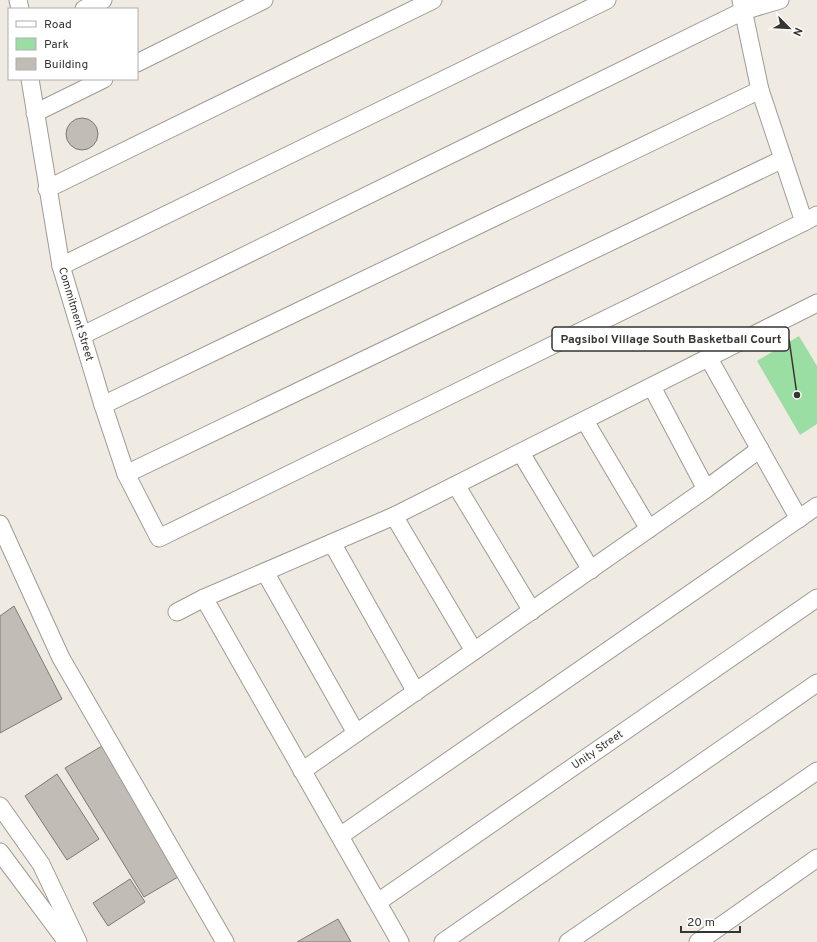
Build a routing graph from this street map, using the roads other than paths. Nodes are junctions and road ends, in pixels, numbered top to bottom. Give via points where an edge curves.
1 (103, 0) edge
2 (264, 0) edge
3 (433, 0) edge
4 (607, 0) edge
5 (780, 0) edge
6 (742, 6) edge
7 (86, 8) edge
8 (138, 63) edge
9 (30, 80) edge
10 (102, 80) edge
11 (760, 90) junction
12 (35, 113) junction
13 (783, 159) junction
14 (47, 189) junction
15 (811, 219) edge
16 (61, 266) junction
17 (817, 303) edge
18 (83, 335) junction
19 (708, 357) junction
20 (652, 387) junction
21 (103, 405) junction
22 (585, 421) junction
23 (760, 450) junction
24 (521, 452) junction
25 (126, 474) junction
26 (456, 485) junction
27 (706, 489) junction
28 (817, 506) edge
29 (394, 516) junction
30 (799, 519) junction
31 (0, 524) edge
32 (649, 529) junction
33 (332, 543) junction
34 (591, 570) junction
35 (265, 572) junction
36 (204, 598) junction
37 (817, 598) edge
38 (532, 611) junction
39 (177, 612) dead end
40 (474, 651) junction
41 (817, 683) edge
42 (416, 692) junction
43 (356, 733) junction
44 (302, 771) junction
45 (817, 771) edge
46 (0, 806) edge
47 (340, 836) junction
48 (0, 852) edge
49 (817, 858) edge
50 (378, 902) junction
51 (67, 942) edge
52 (78, 942) edge
53 (224, 942) edge
54 (400, 942) edge
55 (443, 942) edge
56 (568, 942) edge
57 (698, 942) edge

1 - 7 street
2 - 8 street
3 - 14 street
4 - 16 street
5 - 6 street
6 - 11 street
6 - 18 street
9 - 12 street, Commitment Street
10 - 12 street
11 - 13 street
11 - 21 street
12 - 14 street, Commitment Street
13 - 15 street
13 - 25 street
14 - 16 street, Commitment Street
15 - 25 street, Commitment Street via 159,538
16 - 18 street, Commitment Street
17 - 19 street
18 - 21 street, Commitment Street
19 - 20 street
19 - 23 street
20 - 22 street
20 - 27 street
21 - 25 street, Commitment Street
22 - 24 street
22 - 32 street
23 - 27 street
23 - 30 street
24 - 26 street
24 - 34 street
26 - 29 street
26 - 38 street
27 - 32 street
28 - 30 street
29 - 33 street
29 - 40 street
30 - 47 street
31 - 53 street via 60,658
32 - 34 street
33 - 35 street
33 - 42 street
34 - 38 street
35 - 36 street
35 - 43 street
36 - 39 street
36 - 44 street
37 - 50 street, Unity Street
38 - 40 street
40 - 42 street
41 - 55 street
42 - 43 street
43 - 44 street
44 - 47 street
45 - 56 street
46 - 52 street via 41,864
47 - 50 street
48 - 51 street
49 - 57 street
50 - 54 street

